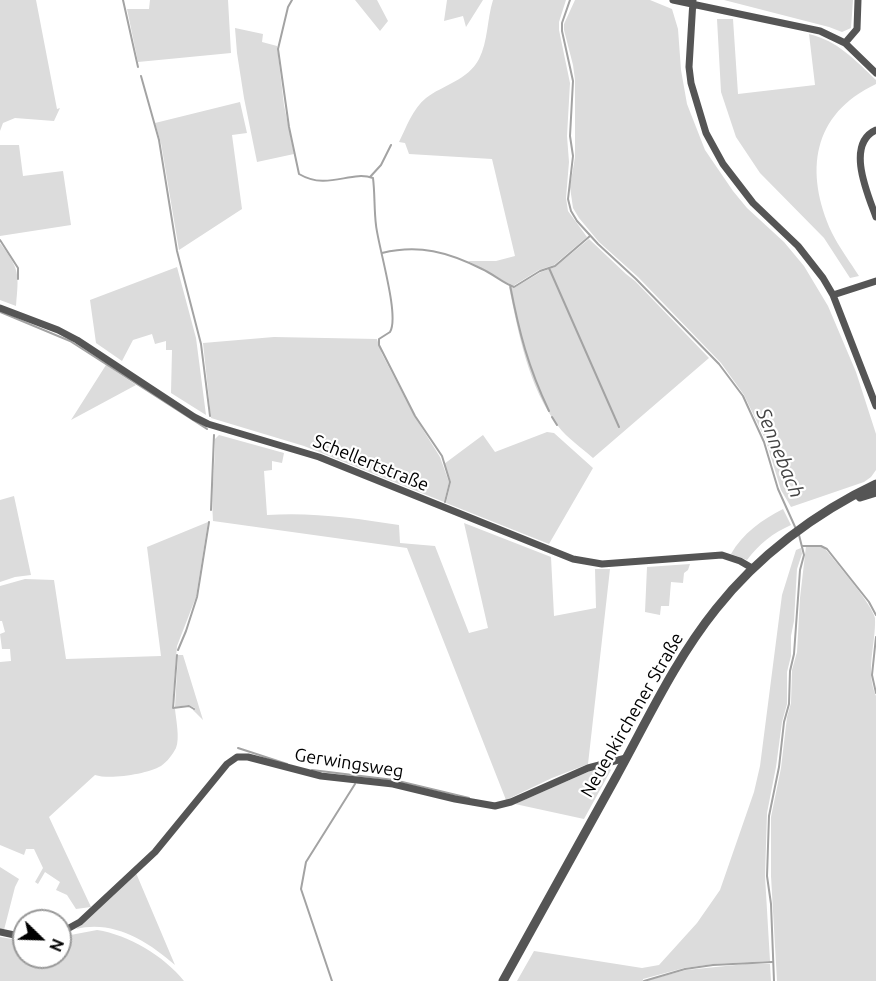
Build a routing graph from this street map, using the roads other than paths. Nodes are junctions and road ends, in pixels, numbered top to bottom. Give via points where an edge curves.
1 (673, 0) edge
2 (858, 0) edge
3 (693, 2) edge
4 (845, 43) junction
5 (876, 73) edge
6 (876, 130) edge
7 (876, 217) edge
8 (876, 281) edge
9 (833, 295) junction
10 (0, 308) edge
11 (876, 406) edge
12 (876, 484) edge
13 (876, 492) edge
14 (838, 506) junction
15 (752, 568) junction
16 (626, 758) junction
17 (72, 926) edge
18 (503, 981) edge

1 - 3 street
2 - 4 street via 856,29
3 - 4 street via 820,31
3 - 9 street via 689,67 706,133 737,184 798,246
4 - 5 street
6 - 7 street via 867,137 860,159
8 - 9 street
9 - 11 street
10 - 15 street, Schellertstraße via 77,340 208,424 319,457 573,559 602,564 722,555
12 - 14 street, Neuenkirchener Straße
13 - 14 street, Neuenkirchener Straße
14 - 15 street, Neuenkirchener Straße via 797,531
15 - 16 street, Neuenkirchener Straße via 692,643
16 - 17 street, Gerwingsweg via 588,768 495,806 237,757 155,852
16 - 18 street, Neuenkirchener Straße

